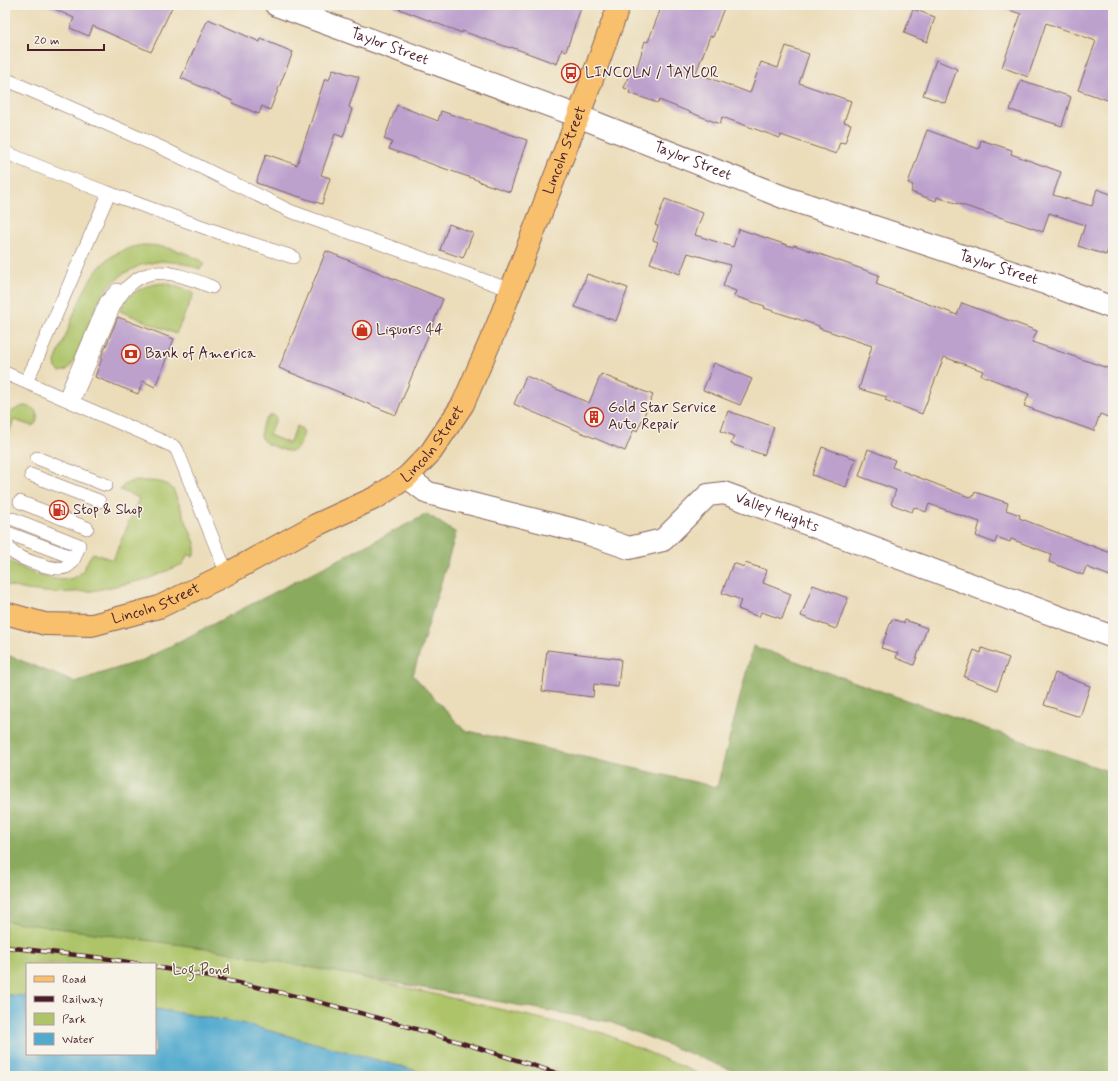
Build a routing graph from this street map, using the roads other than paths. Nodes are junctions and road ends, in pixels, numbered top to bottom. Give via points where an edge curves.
1 (276, 5) edge
2 (619, 5) edge
3 (5, 79) edge
4 (578, 116) junction
5 (5, 152) edge
6 (109, 193) junction
7 (293, 257) dead end
8 (212, 287) dead end
9 (511, 290) junction
10 (1113, 308) edge
11 (5, 374) edge
12 (26, 382) junction
13 (69, 400) junction
14 (38, 458) dead end
15 (31, 475) dead end
16 (407, 476) junction
17 (106, 485) dead end
18 (99, 501) dead end
19 (20, 502) dead end
20 (13, 519) dead end
21 (87, 528) dead end
22 (7, 536) dead end
23 (226, 574) junction
24 (5, 613) edge
25 (1113, 637) edge

1 - 4 street, Taylor Street
2 - 4 main road, Lincoln Street
3 - 9 lane via 164,149 290,211
4 - 9 main road, Lincoln Street
4 - 10 street, Taylor Street via 783,197 1054,286
5 - 6 lane via 35,166
6 - 7 lane via 232,238
6 - 12 lane
8 - 13 lane via 182,276 161,273 143,276 129,284 114,306
9 - 16 main road, Lincoln Street via 463,404 431,452
11 - 12 lane
12 - 13 lane
13 - 23 lane via 177,450
14 - 17 lane
15 - 18 lane
16 - 23 main road, Lincoln Street via 377,497 316,524
16 - 25 street, Valley Heights via 428,493 583,532 629,548 663,540 708,495 724,493
19 - 21 lane
20 - 22 lane via 77,551 68,566 50,567 18,556 7,546
23 - 24 main road, Lincoln Street via 159,607 92,625 45,624

